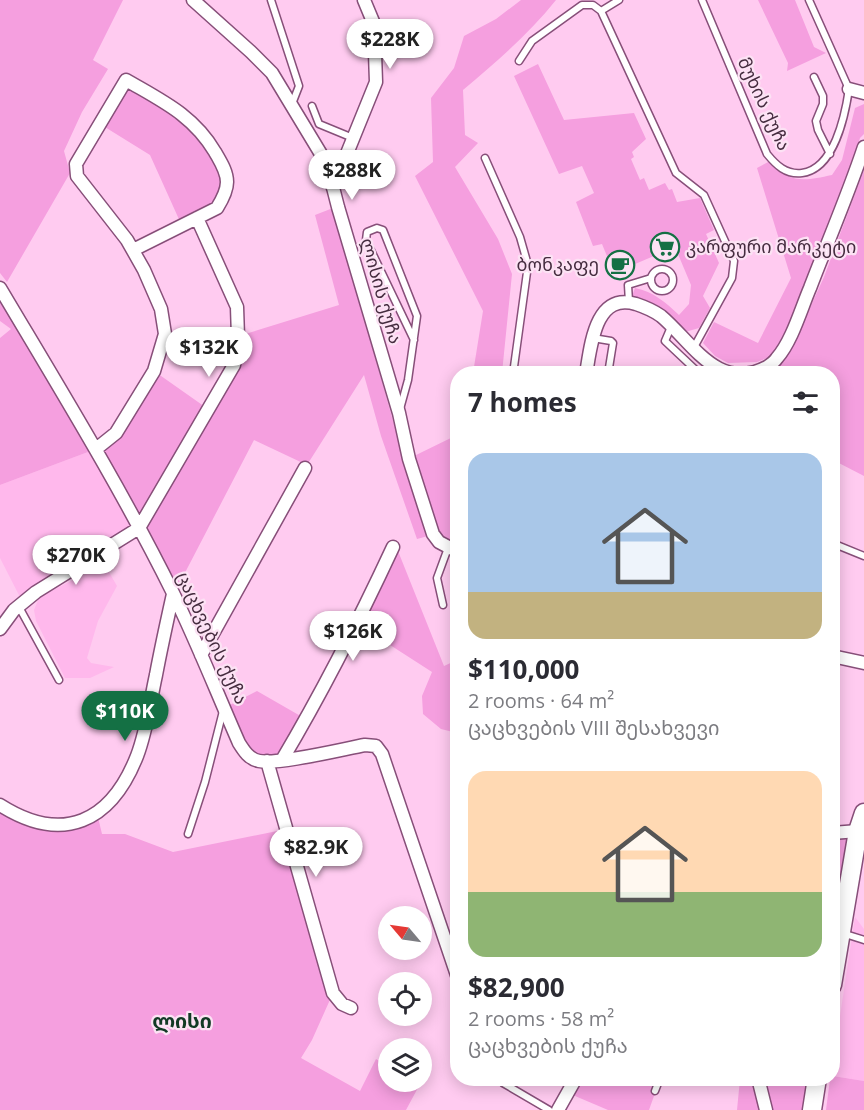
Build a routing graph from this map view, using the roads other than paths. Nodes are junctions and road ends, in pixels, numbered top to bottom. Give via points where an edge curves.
1 (193, 0) edge
2 (271, 0) edge
3 (364, 0) edge
4 (619, 0) edge
5 (702, 0) edge
6 (809, 0) edge
7 (601, 11) junction
8 (519, 61) dead end
9 (814, 77) dead end
10 (849, 88) junction
11 (864, 93) edge
12 (291, 105) junction
13 (312, 106) dead end
14 (353, 138) junction
15 (864, 147) edge
16 (830, 154) junction
17 (486, 158) dead end
18 (333, 188) junction
19 (196, 219) junction
20 (133, 250) junction
21 (651, 278) dead end
22 (0, 288) edge
23 (629, 302) junction
24 (671, 327) junction
25 (593, 338) junction
26 (414, 340) junction
27 (693, 350) junction
28 (514, 366) edge
29 (588, 366) edge
30 (609, 366) edge
31 (692, 366) edge
32 (714, 366) edge
33 (768, 366) edge
34 (399, 413) junction
35 (96, 449) junction
36 (305, 468) dead end
37 (139, 528) junction
38 (840, 546) edge
39 (393, 547) dead end
40 (450, 548) edge
41 (450, 555) edge
42 (864, 556) edge
43 (173, 594) junction
44 (444, 605) dead end
45 (19, 607) junction
46 (0, 629) edge
47 (201, 655) junction
48 (840, 658) edge
49 (864, 663) edge
50 (59, 680) dead end
51 (224, 708) junction
52 (282, 760) junction
53 (267, 761) junction
54 (0, 805) edge
55 (864, 813) edge
56 (858, 831) junction
57 (840, 832) edge
58 (188, 834) dead end
59 (841, 933) junction
60 (840, 939) edge
61 (864, 940) edge
62 (450, 954) edge
63 (351, 1008) dead end
64 (507, 1086) edge
65 (572, 1086) edge
66 (657, 1086) edge
67 (760, 1086) edge
68 (816, 1086) edge
69 (655, 1091) dead end
70 (549, 1110) edge
71 (558, 1110) edge
72 (766, 1110) edge
73 (812, 1110) edge

1 - 12 street, ლისის ქუჩა via 265,66
2 - 12 lane via 299,86
3 - 14 street via 374,24 376,82
4 - 7 lane
5 - 16 lane, მუხის ქუჩა via 773,162 785,171 803,173 820,166
6 - 10 lane
7 - 8 lane via 593,5 582,5 532,41
7 - 27 lane via 676,173 704,195 734,261 732,278
9 - 16 lane via 823,96 816,122
10 - 11 street
10 - 16 lane
12 - 18 street, ლისის ქუჩა via 327,164
13 - 14 lane via 319,124
14 - 18 street
15 - 33 street via 784,348
17 - 28 lane via 528,265
18 - 34 street, ლისის ქუჩა
19 - 20 street
19 - 20 street via 217,208 224,195 227,182 223,166 206,136 181,112 126,80 75,171
19 - 37 street via 237,307 234,365
20 - 35 street via 161,309 165,334 154,371 116,433
21 - 23 lane via 628,285
22 - 35 street, ცაცხვების ქუჩა
23 - 24 street via 661,316
23 - 25 street via 605,310
24 - 27 street
24 - 31 lane via 665,341
25 - 29 street
25 - 30 lane via 613,343
26 - 26 lane via 366,240 368,232 377,228 383,230 417,316
26 - 34 lane
27 - 32 street
34 - 40 street, ლისის ქუჩა via 433,534
35 - 37 street, ცაცხვების ქუჩა
36 - 47 street
37 - 43 street, ცაცხვების ქუჩა
37 - 45 street via 36,592
38 - 42 lane
39 - 52 street via 307,719
41 - 44 lane via 437,578
43 - 47 street, ცაცხვების ქუჩა
43 - 54 street via 148,717 137,756 122,787 108,804 82,821 47,825
45 - 46 street
45 - 50 lane
47 - 51 street, ცაცხვების ქუჩა
48 - 49 street
51 - 53 street, ცაცხვების ქუჩა via 246,753
51 - 58 lane
52 - 53 street
52 - 62 street via 376,746
53 - 63 street via 333,993
55 - 56 main road
56 - 57 street
56 - 59 main road
59 - 60 main road
59 - 61 lane
64 - 70 lane
65 - 71 street
66 - 69 lane
67 - 72 street
68 - 73 main road

